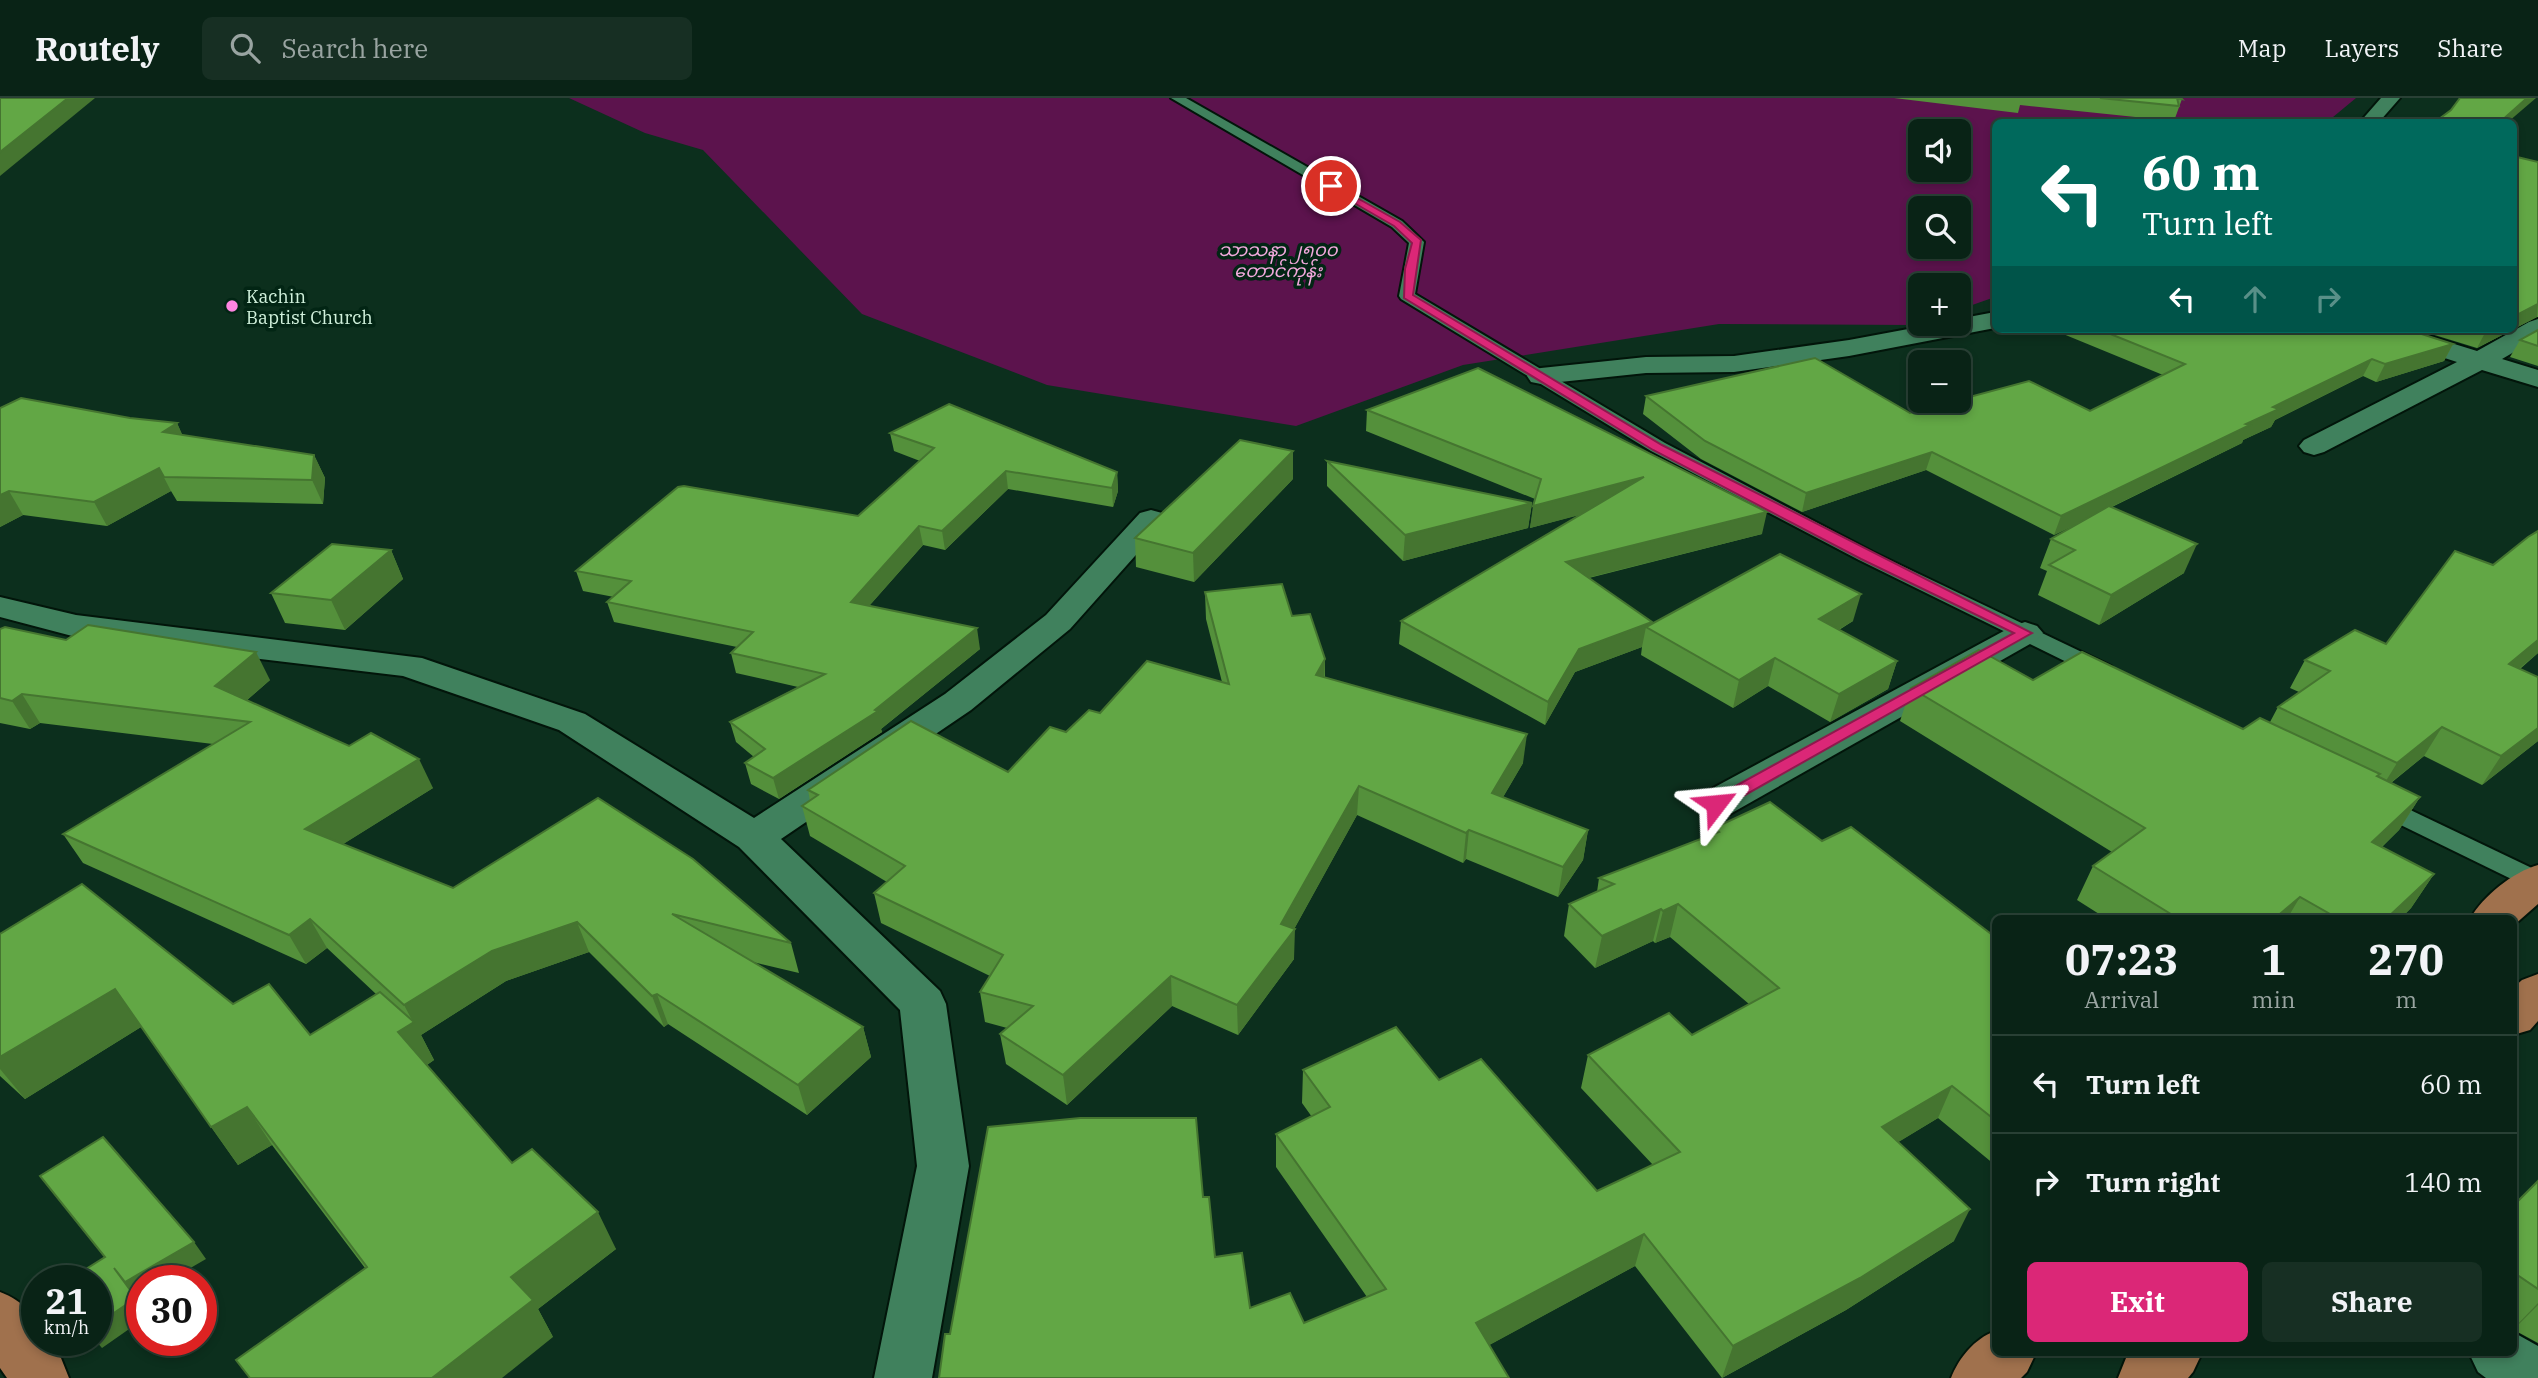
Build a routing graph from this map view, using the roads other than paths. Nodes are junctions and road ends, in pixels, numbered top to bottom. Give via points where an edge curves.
1 (1177, 98) edge
2 (2391, 98) edge
3 (2372, 119) edge
4 (1992, 321) edge
5 (2538, 327) edge
6 (2392, 333) edge
7 (2481, 360) junction
8 (1541, 376) junction
9 (2538, 379) edge
10 (2314, 446) dead end
11 (1151, 520) edge
12 (0, 607) edge
13 (2025, 633) junction
14 (2125, 682) edge
15 (2362, 796) edge
16 (1716, 804) dead end
17 (754, 836) junction
18 (2538, 881) edge
19 (2497, 915) edge
20 (2538, 992) edge
21 (2517, 1013) edge
22 (0, 1318) edge
23 (2004, 1356) edge
24 (2170, 1356) edge
25 (2503, 1356) edge
26 (40, 1378) edge
27 (903, 1378) edge
28 (1980, 1378) edge
29 (2147, 1378) edge
30 (2537, 1378) edge

1 - 8 lane via 1397,224 1417,242 1407,296
2 - 3 street
4 - 8 street via 1734,364 1646,365
5 - 7 street
6 - 7 street
7 - 9 street
7 - 10 street
8 - 13 lane via 1658,447
11 - 17 street via 1058,622 958,702
12 - 17 street via 76,626 409,666 572,722
13 - 14 lane
13 - 16 street
15 - 18 lane
17 - 27 street via 923,1004 943,1166
18 - 19 main road
20 - 21 main road
22 - 26 main road
23 - 28 main road
24 - 29 main road
25 - 30 street

